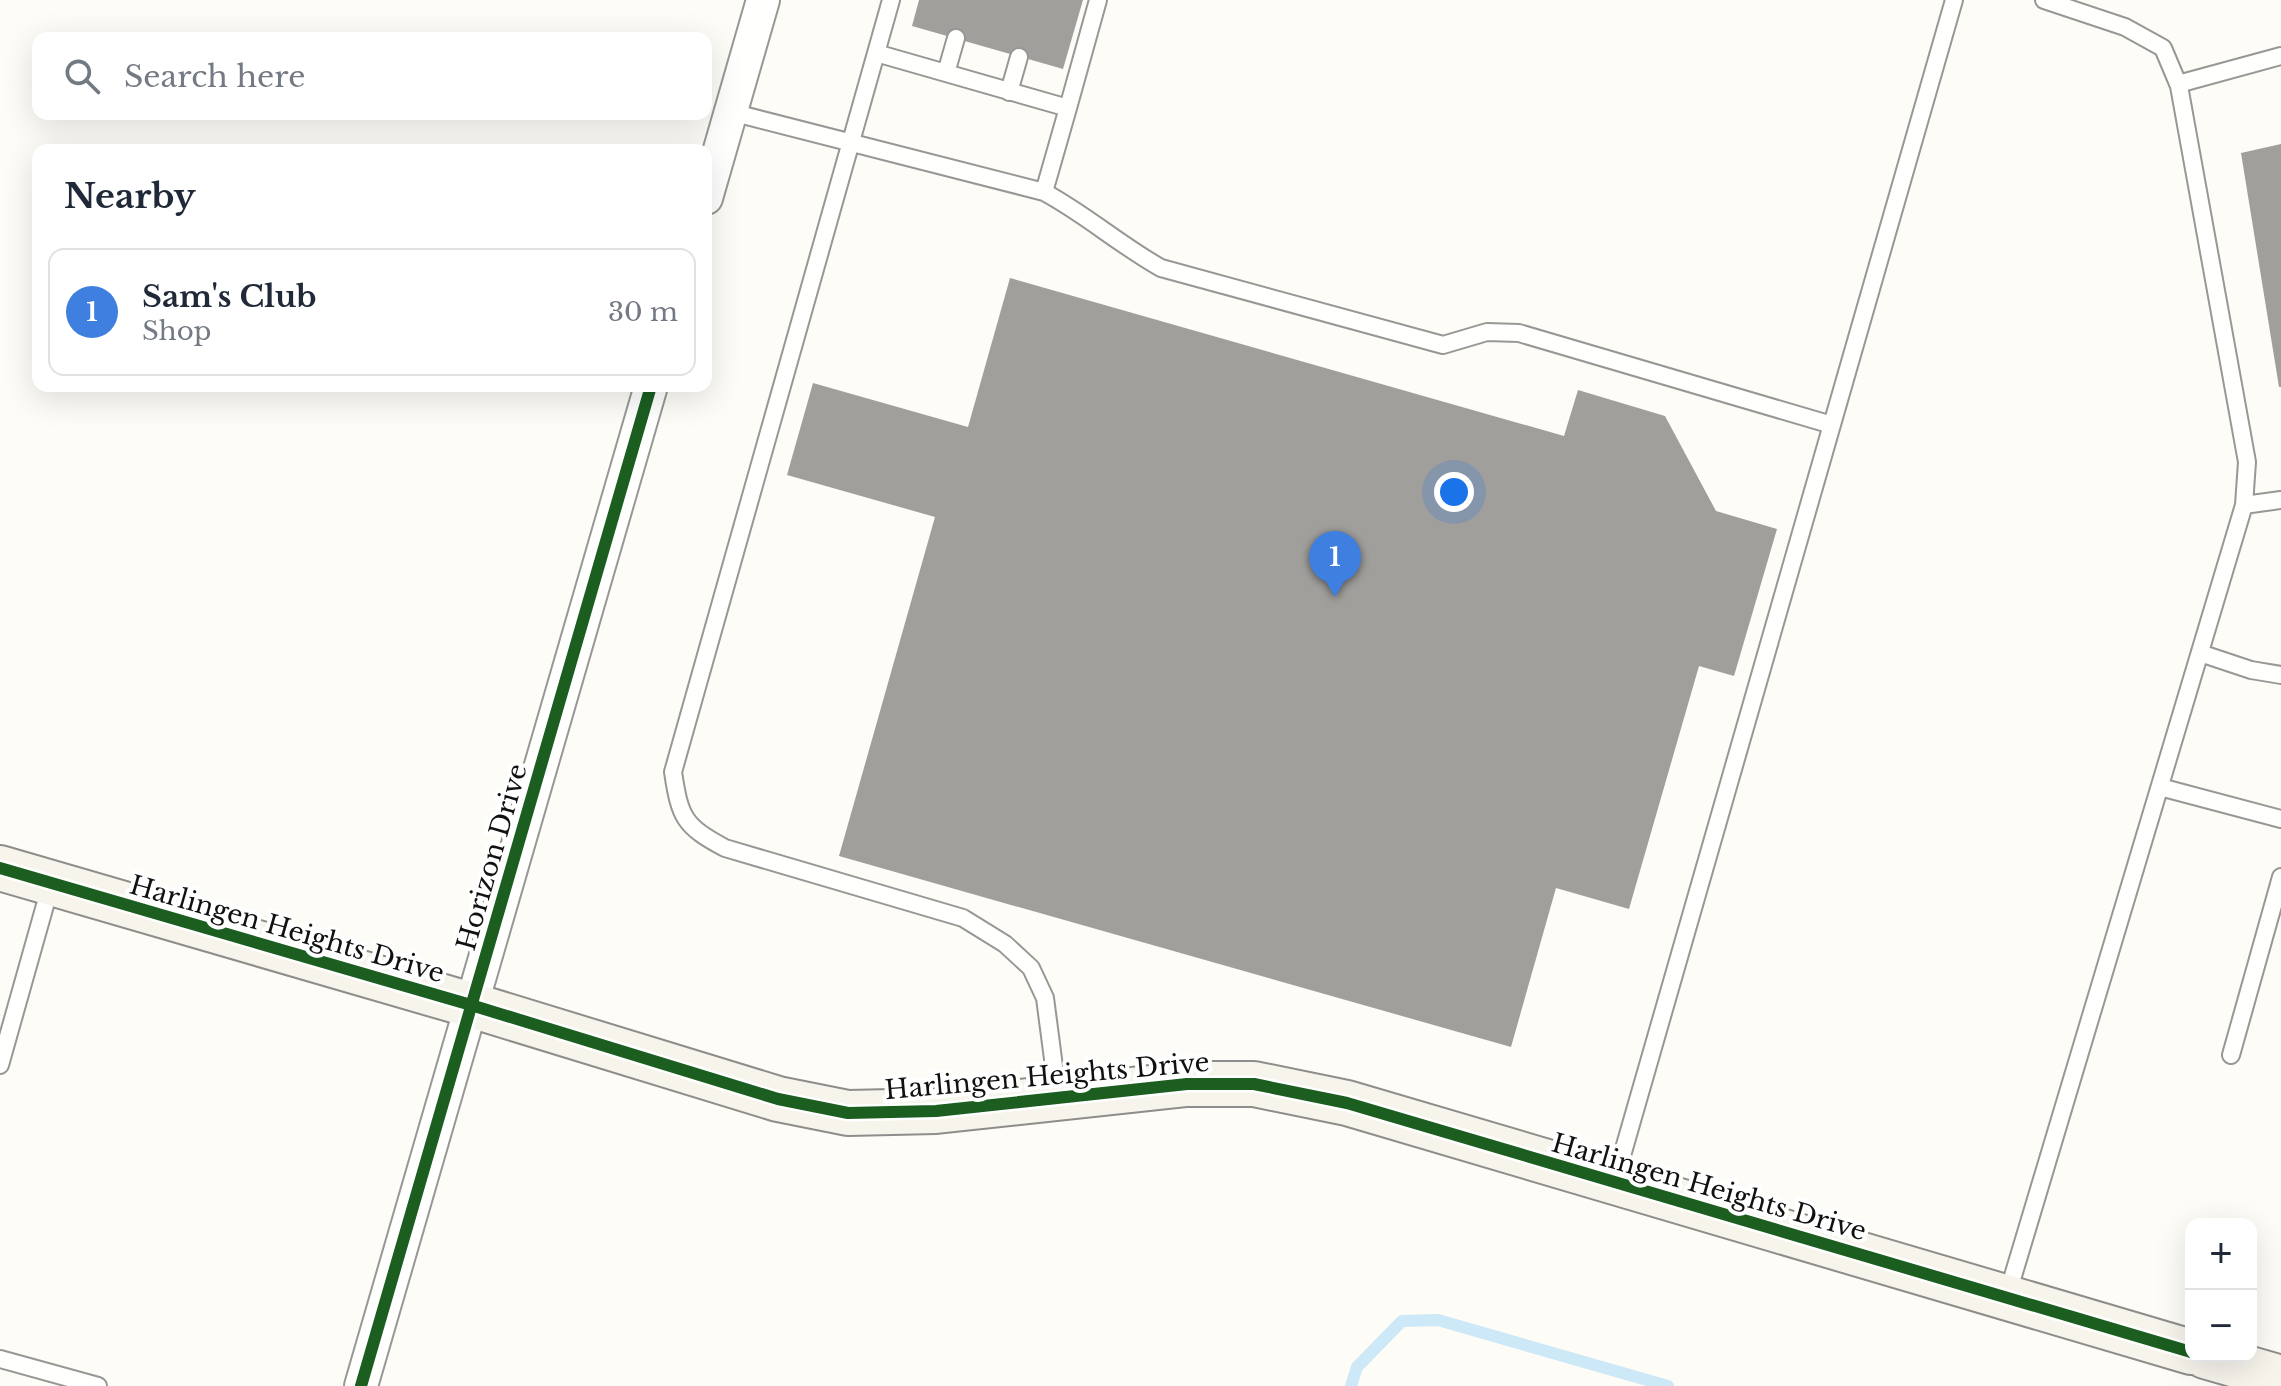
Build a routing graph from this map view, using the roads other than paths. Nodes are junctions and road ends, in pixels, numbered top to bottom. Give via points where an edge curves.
1 (763, 0) edge
2 (891, 0) edge
3 (1098, 0) edge
4 (1954, 0) edge
5 (2055, 2) edge
6 (956, 38) dead end
7 (876, 53) junction
8 (2281, 56) edge
9 (1019, 57) dead end
10 (946, 73) junction
11 (2178, 84) junction
12 (1009, 92) junction
13 (1068, 108) junction
14 (731, 112) junction
15 (852, 143) junction
16 (712, 177) edge
17 (1044, 192) junction
18 (649, 392) edge
19 (1832, 425) junction
20 (2281, 500) edge
21 (2244, 505) junction
22 (2200, 653) junction
23 (2281, 675) edge
24 (2160, 787) junction
25 (2281, 819) edge
26 (0, 868) edge
27 (2281, 877) edge
28 (52, 883) junction
29 (471, 1005) junction
30 (2231, 1055) dead end
31 (0, 1065) edge
32 (1058, 1098) junction
33 (1615, 1182) junction
34 (2007, 1298) junction
35 (2185, 1350) edge
36 (0, 1359) edge
37 (2226, 1362) edge
38 (2281, 1378) edge
39 (98, 1386) edge
40 (361, 1386) edge

1 - 14 street
2 - 7 lane
3 - 13 lane
4 - 19 lane
5 - 11 lane via 2125,27 2163,48
6 - 10 lane
7 - 10 lane
7 - 15 lane
8 - 11 lane
9 - 12 lane
10 - 12 lane
11 - 21 lane via 2247,462
12 - 13 lane
13 - 17 lane
14 - 15 lane
14 - 16 street
15 - 17 lane
15 - 32 lane via 673,772 679,809 697,833 725,848 963,918 1005,944 1031,968 1045,998
17 - 19 lane via 1161,268 1443,345 1487,332 1519,333
18 - 29 street, Horizon Drive
19 - 33 lane
20 - 21 lane
21 - 22 lane
22 - 23 lane
22 - 24 lane
24 - 25 lane
24 - 34 lane
26 - 28 street, Harlingen Heights Drive
27 - 30 lane
28 - 29 street, Harlingen Heights Drive
28 - 31 lane
29 - 32 street, Harlingen Heights Drive via 778,1099 848,1113 936,1111
29 - 40 street, Horizon Drive
32 - 33 street, Harlingen Heights Drive via 1187,1084 1254,1084 1347,1103
33 - 34 street, Harlingen Heights Drive
34 - 35 street, Harlingen Heights Drive
36 - 39 lane
37 - 38 street

